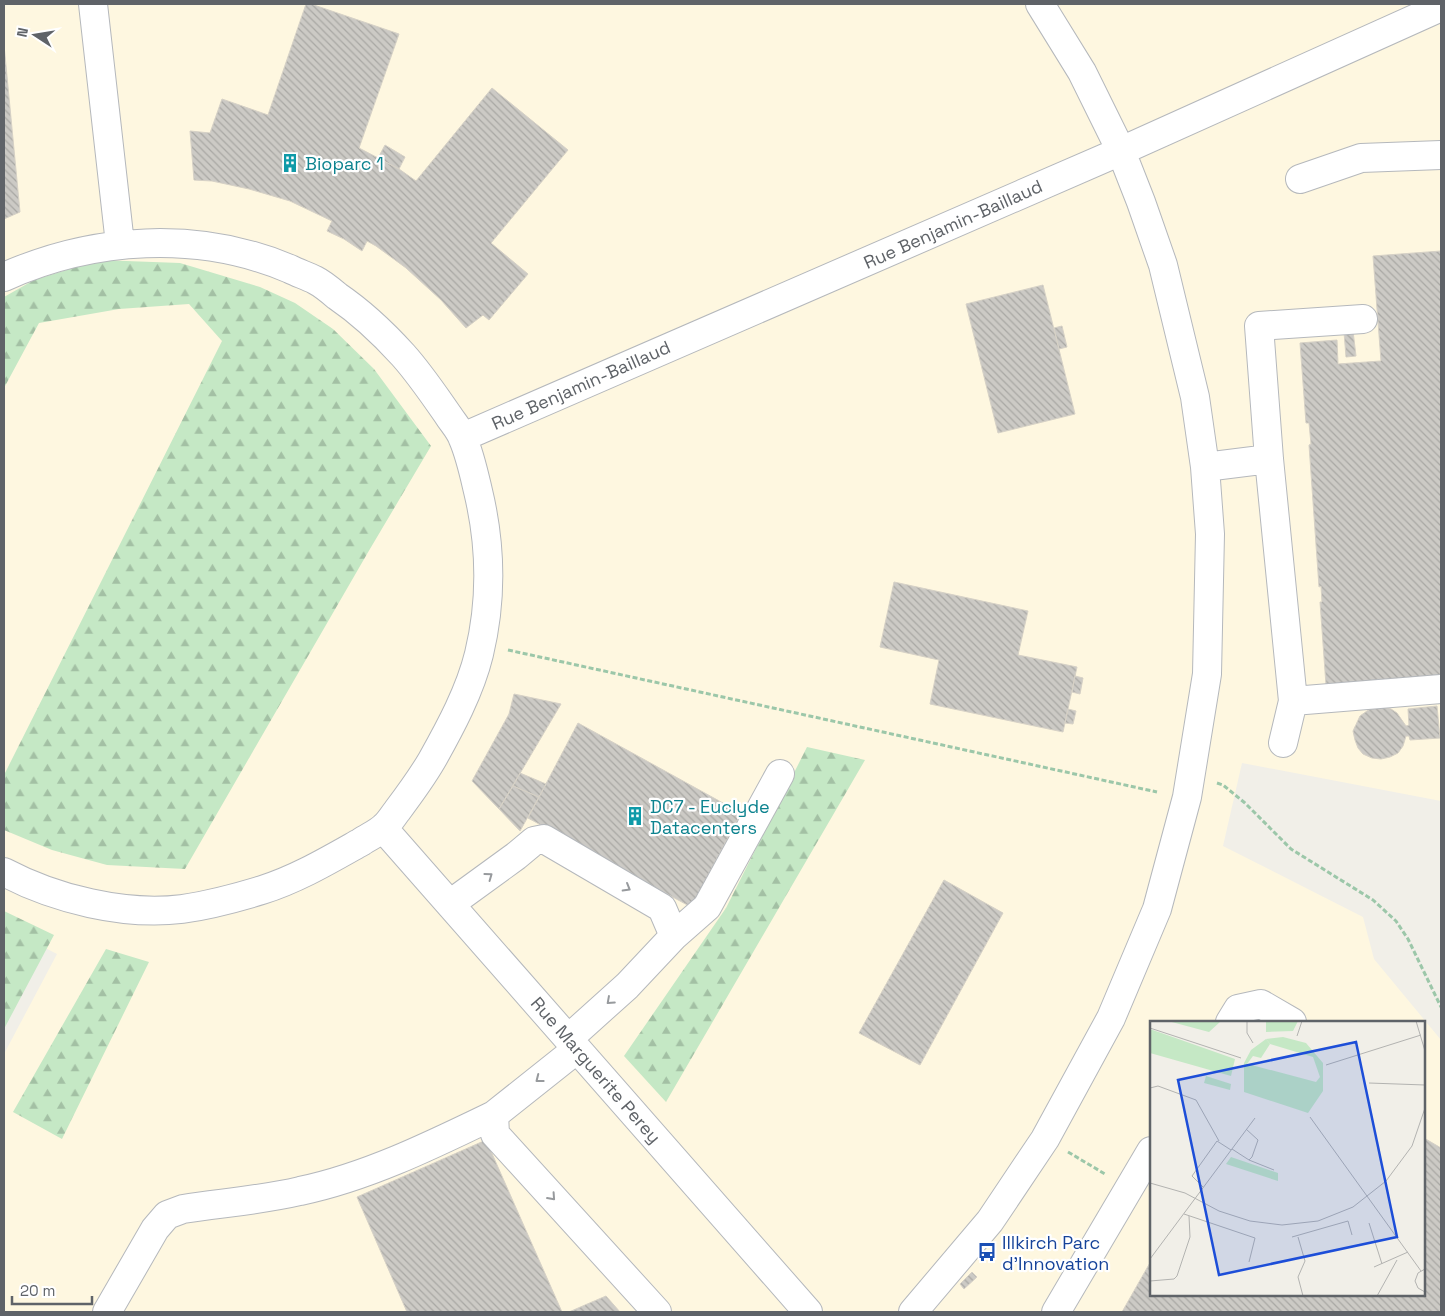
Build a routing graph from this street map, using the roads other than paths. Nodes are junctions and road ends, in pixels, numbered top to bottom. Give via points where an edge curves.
1 (94, 4) edge
2 (1040, 4) edge
3 (1441, 6) edge
4 (1121, 151) junction
5 (1441, 155) edge
6 (1300, 179) dead end
7 (120, 244) junction
8 (4, 277) edge
9 (1363, 319) dead end
10 (463, 437) junction
11 (1269, 459) junction
12 (1205, 466) junction
13 (1441, 689) edge
14 (1294, 701) junction
15 (1283, 743) dead end
16 (780, 774) dead end
17 (383, 828) junction
18 (4, 872) edge
19 (450, 904) junction
20 (674, 936) junction
21 (1231, 1021) edge
22 (1290, 1021) edge
23 (573, 1044) junction
24 (494, 1115) junction
25 (1150, 1153) edge
26 (795, 1308) edge
27 (107, 1312) edge
28 (657, 1312) edge
29 (913, 1312) edge
30 (1056, 1312) edge

1 - 7 street
2 - 4 street via 1082,72
3 - 4 street, Rue Benjamin-Baillaud
4 - 10 street, Rue Benjamin-Baillaud
4 - 12 street via 1162,265 1195,397
5 - 6 street via 1361,158
7 - 8 street via 64,255
7 - 10 street via 195,244 230,250 268,260 316,280 385,335 414,366
9 - 11 street via 1259,326
10 - 17 street via 487,541 486,611 478,656 464,698 444,740 419,783
11 - 12 street
11 - 14 street
12 - 29 street via 1210,534 1207,674 1186,797 1157,908 1111,1018 1045,1139 990,1221
13 - 14 street
14 - 15 street
16 - 20 street via 707,907
17 - 18 street via 275,886 180,909 146,910 74,900
17 - 19 street, Rue Marguerite Perey
19 -> 20 street via 534,841 544,839 662,908
19 - 23 street, Rue Marguerite Perey
20 -> 23 street
21 - 22 street via 1238,1009 1261,1004
23 -> 24 street
23 - 26 street, Rue Marguerite Perey
24 - 27 street via 425,1148 349,1177 300,1191 184,1208 167,1215 155,1229
24 -> 28 street via 495,1134
25 - 30 street

